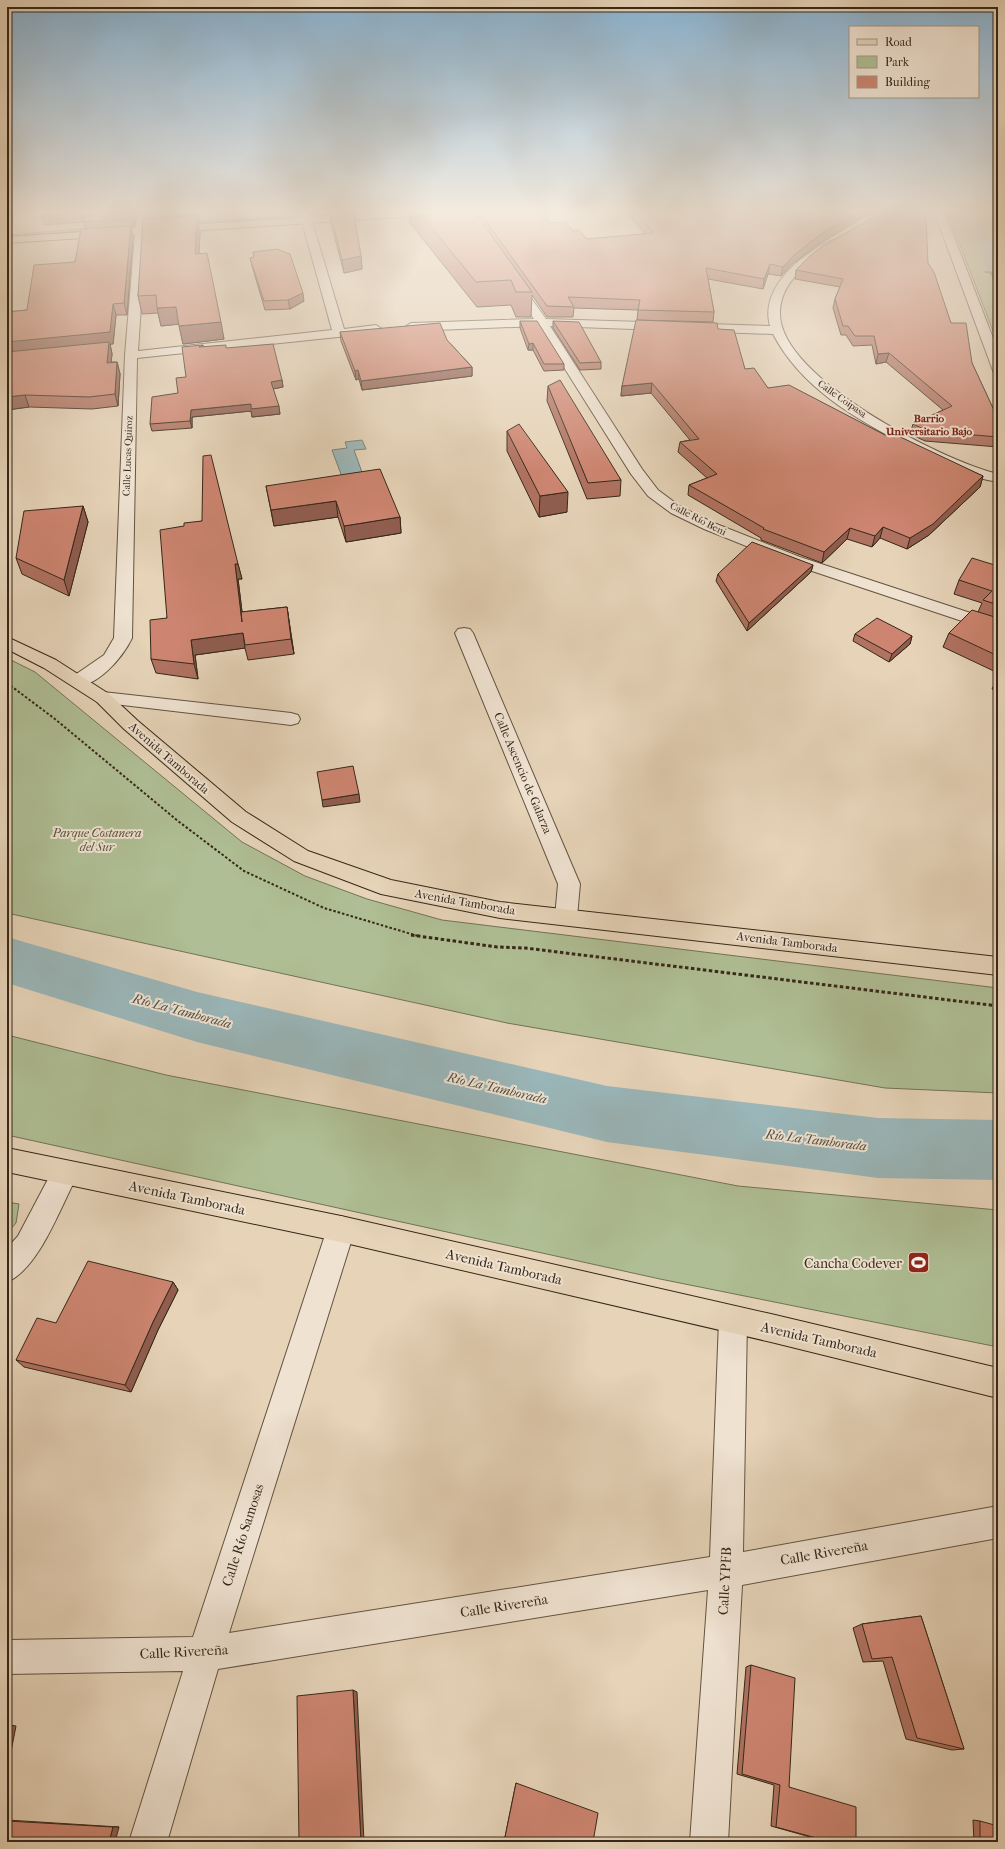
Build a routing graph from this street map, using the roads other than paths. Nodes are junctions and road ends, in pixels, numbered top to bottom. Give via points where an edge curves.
1 (135, 297) edge
2 (329, 297) edge
3 (525, 297) edge
4 (778, 297) edge
5 (971, 297) edge
6 (542, 322) junction
7 (403, 327) edge
8 (387, 328) edge
9 (777, 330) junction
10 (339, 332) junction
11 (116, 349) dead end
12 (131, 351) junction
13 (998, 368) edge
14 (998, 478) edge
15 (998, 628) edge
16 (464, 633) dead end
17 (7, 642) edge
18 (78, 681) junction
19 (103, 698) junction
20 (291, 719) dead end
21 (566, 916) junction
22 (998, 966) edge
23 (7, 1160) edge
24 (64, 1173) junction
25 (341, 1230) junction
26 (7, 1268) edge
27 (733, 1320) junction
28 (998, 1383) edge
29 (998, 1522) edge
30 (726, 1571) junction
31 (205, 1654) junction
32 (7, 1657) edge
33 (148, 1842) edge
34 (709, 1842) edge

1 - 12 street, Calle Lucas Quiroz
2 - 10 street
3 - 6 street, Calle Río Beni
4 - 9 street, Calle Coipasa via 774,313
5 - 13 street
6 - 7 street
6 - 9 street
6 - 15 street, Calle Río Beni via 636,471 653,493 676,510 758,547
8 - 10 street
9 - 14 street, Calle Coipasa via 786,348 799,364 835,397 912,443 974,472
10 - 12 street
11 - 12 street
12 - 18 street, Calle Lucas Quiroz via 122,638 117,652 107,663
16 - 21 street, Calle Ascencio de Galarza via 569,884
17 - 18 main road, Avenida Tamborada
18 - 19 main road, Avenida Tamborada
19 - 20 street
19 - 21 main road, Avenida Tamborada via 131,726 239,817 301,856 389,888 500,910
21 - 22 main road, Avenida Tamborada
23 - 24 main road, Avenida Tamborada
24 - 25 main road, Avenida Tamborada
24 - 26 street via 28,1245
25 - 27 main road, Avenida Tamborada
25 - 31 street, Calle Río Samosas
27 - 28 main road, Avenida Tamborada
27 - 30 street, Calle YPFB
29 - 30 street, Calle Rivereña
30 - 31 street, Calle Rivereña
30 - 34 street, Calle YPFB
31 - 32 street, Calle Rivereña
31 - 33 street, Calle Río Samosas

